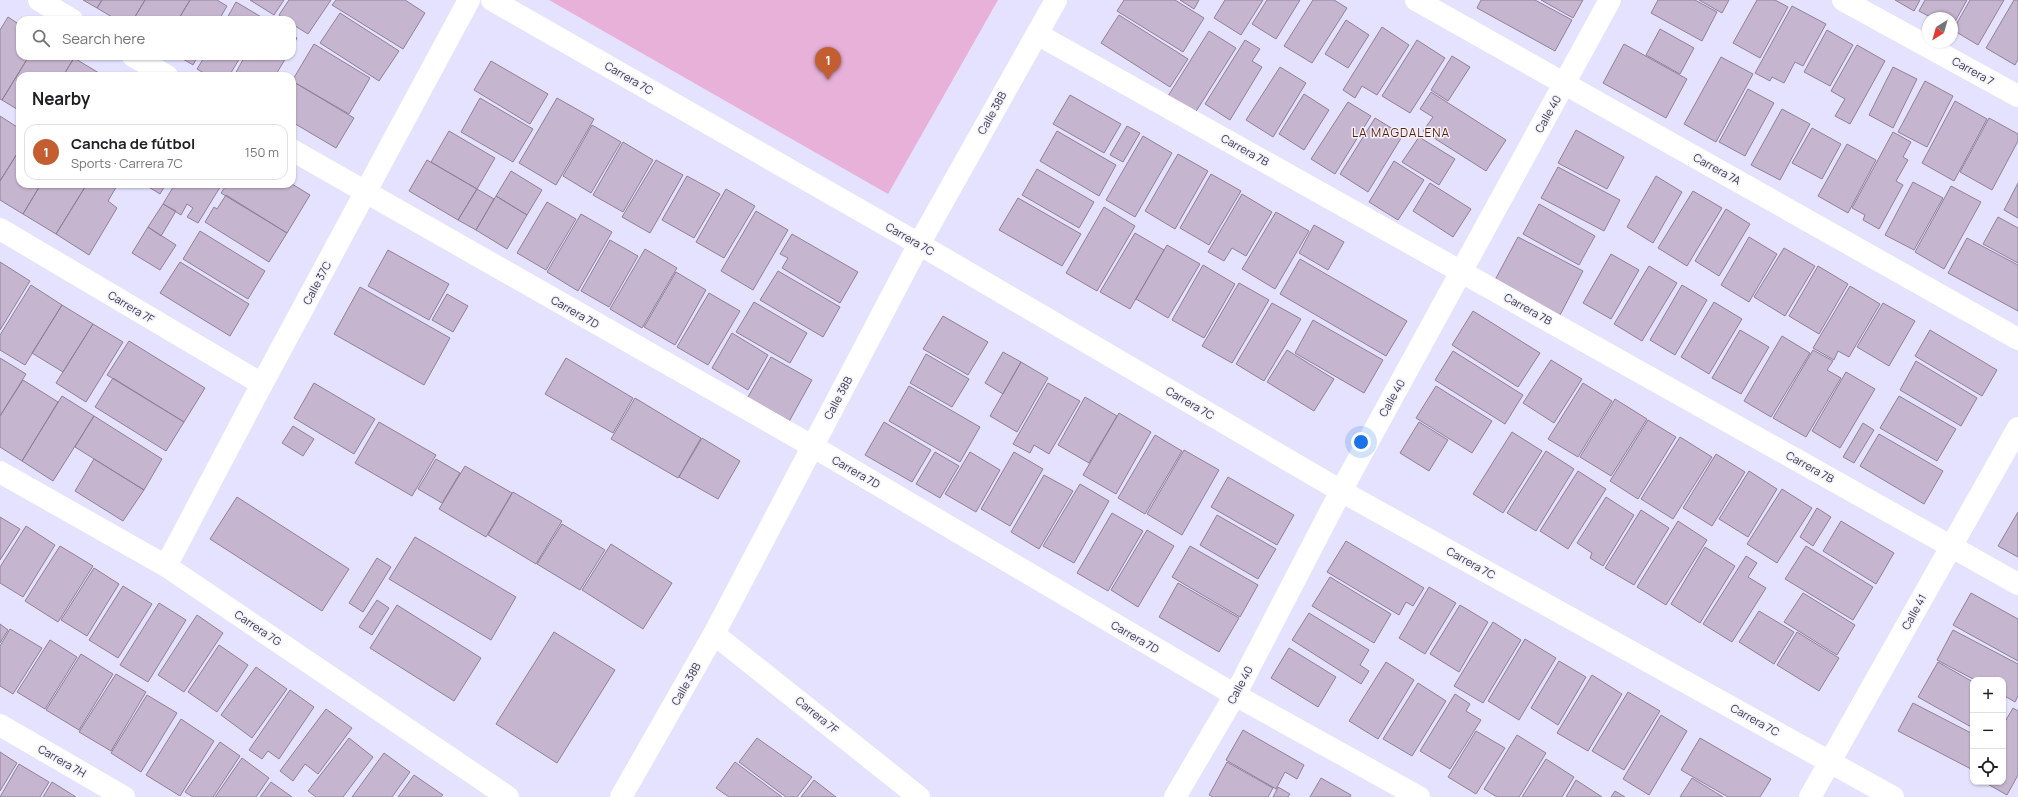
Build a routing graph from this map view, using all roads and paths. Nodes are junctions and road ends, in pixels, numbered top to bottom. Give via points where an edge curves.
1 (38, 0) edge
2 (469, 0) edge
3 (492, 0) edge
4 (1056, 0) edge
5 (1416, 0) edge
6 (1610, 0) edge
7 (1843, 0) edge
8 (65, 16) edge
9 (1037, 34) junction
10 (140, 60) edge
11 (160, 72) edge
12 (1565, 83) junction
13 (2018, 96) edge
14 (296, 152) edge
15 (365, 193) junction
16 (0, 229) edge
17 (919, 244) junction
18 (1461, 271) junction
19 (2018, 339) edge
20 (262, 384) junction
21 (2018, 428) edge
22 (812, 446) junction
23 (0, 472) edge
24 (1341, 491) junction
25 (1951, 547) junction
26 (166, 566) junction
27 (2018, 584) edge
28 (714, 634) junction
29 (1235, 695) junction
30 (0, 725) edge
31 (1829, 762) junction
32 (124, 797) edge
33 (508, 797) edge
34 (621, 797) edge
35 (919, 797) edge
36 (1175, 797) edge
37 (1419, 797) edge
38 (1810, 797) edge
39 (1893, 797) edge

1 - 8 street
2 - 15 street, Calle 37C
3 - 17 street, Carrera 7C
4 - 9 street, Calle 38B
5 - 12 street, Carrera 7A
6 - 12 street, Calle 40
7 - 13 street, Carrera 7
9 - 17 street, Calle 38B
9 - 18 street, Carrera 7B
10 - 11 street
12 - 18 street, Calle 40
12 - 19 street, Carrera 7A
14 - 15 street, Carrera 7D
15 - 20 street, Calle 37C
15 - 22 street, Carrera 7D
16 - 20 street, Carrera 7F
17 - 22 street, Calle 38B
17 - 24 street, Carrera 7C
18 - 24 street, Calle 40
18 - 25 street, Carrera 7B
20 - 26 street, Calle 37C
21 - 25 street, Calle 41
22 - 28 street, Calle 38B
22 - 29 street, Carrera 7D
23 - 26 street, Carrera 7G
24 - 29 street, Calle 40
24 - 31 street, Carrera 7C
25 - 27 street, Carrera 7B
25 - 31 street, Calle 41
26 - 33 street, Carrera 7G
28 - 34 street, Calle 38B
28 - 35 street, Carrera 7F
29 - 36 street, Calle 40
29 - 37 street, Carrera 7D
30 - 32 street, Carrera 7H
31 - 38 street, Calle 41
31 - 39 street, Carrera 7C

